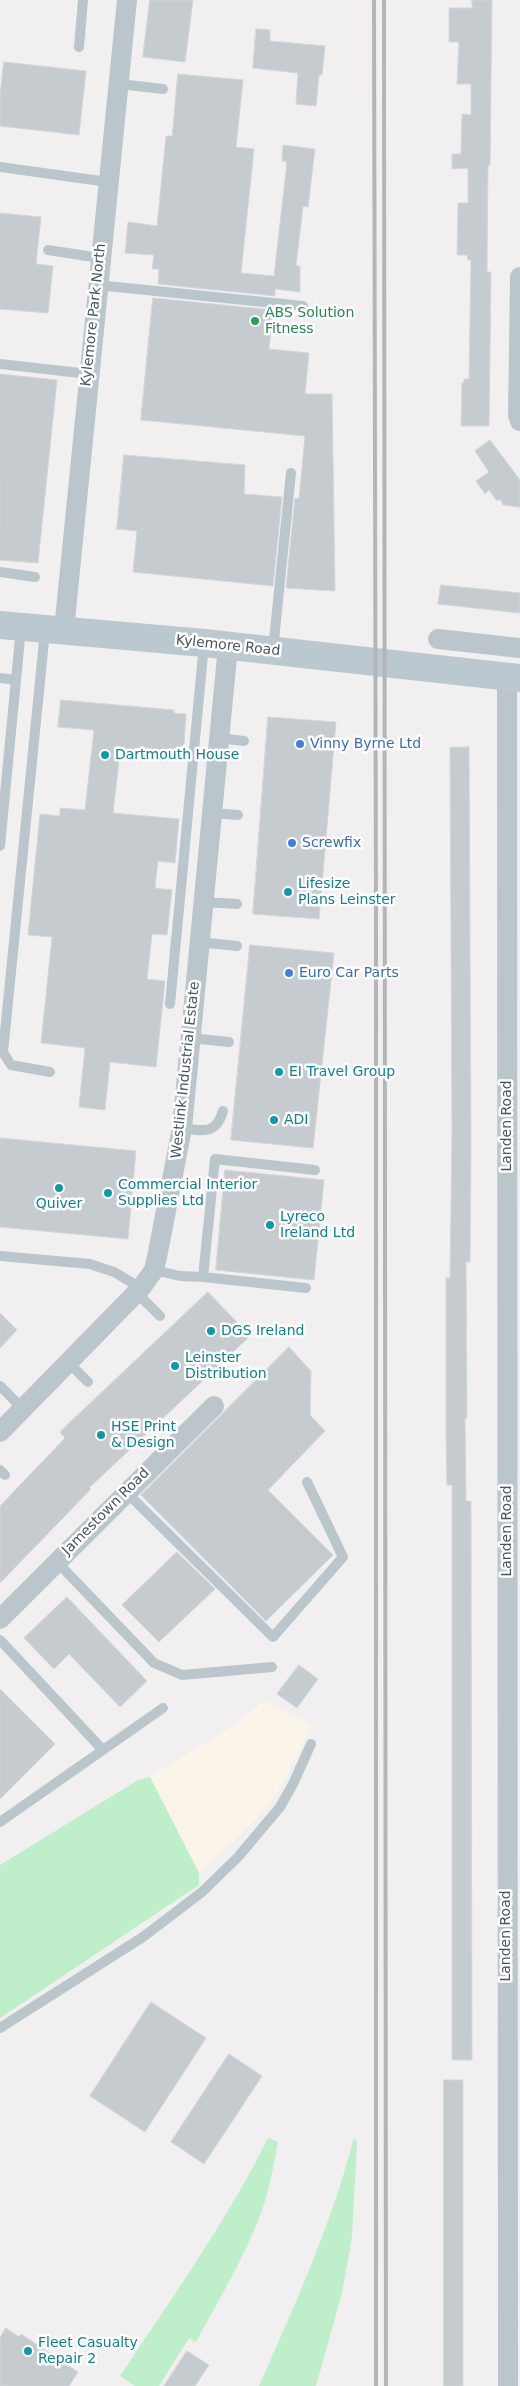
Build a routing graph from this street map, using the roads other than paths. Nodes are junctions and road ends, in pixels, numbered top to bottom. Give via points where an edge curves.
1 (84, 0) edge
2 (127, 0) edge
3 (80, 47) dead end
4 (118, 84) junction
5 (163, 89) dead end
6 (0, 167) edge
7 (108, 182) junction
8 (48, 250) dead end
9 (100, 258) junction
10 (520, 277) edge
11 (97, 285) junction
12 (304, 306) dead end
13 (0, 364) edge
14 (88, 374) junction
15 (520, 421) edge
16 (291, 473) dead end
17 (0, 572) edge
18 (35, 577) dead end
19 (32, 628) edge
20 (216, 644) junction
21 (520, 648) edge
22 (273, 651) junction
23 (455, 671) junction
24 (514, 677) edge
25 (0, 678) edge
26 (16, 680) junction
27 (219, 738) junction
28 (244, 741) dead end
29 (212, 813) junction
30 (238, 815) dead end
31 (0, 846) edge
32 (203, 902) junction
33 (236, 904) dead end
34 (514, 919) edge
35 (199, 942) junction
36 (237, 946) dead end
37 (170, 1004) dead end
38 (190, 1038) junction
39 (229, 1042) dead end
40 (50, 1072) dead end
41 (223, 1111) dead end
42 (182, 1128) junction
43 (315, 1170) dead end
44 (0, 1256) edge
45 (154, 1270) junction
46 (203, 1277) junction
47 (306, 1288) dead end
48 (139, 1291) junction
49 (160, 1316) dead end
50 (68, 1362) junction
51 (88, 1382) dead end
52 (0, 1386) edge
53 (214, 1406) dead end
54 (23, 1409) junction
55 (0, 1432) edge
56 (307, 1482) dead end
57 (126, 1492) junction
58 (57, 1562) junction
59 (0, 1619) edge
60 (0, 1640) edge
61 (272, 1667) dead end
62 (163, 1708) dead end
63 (311, 1744) dead end
64 (103, 1750) junction
65 (513, 1801) edge
66 (0, 1822) edge
67 (0, 2028) edge
68 (508, 2386) edge

1 - 3 lane
2 - 4 street, Kylemore Park North
4 - 5 lane
4 - 7 street, Kylemore Park North
6 - 7 lane
7 - 9 street, Kylemore Park North
8 - 9 lane
9 - 11 street, Kylemore Park North
10 - 15 street
11 - 12 lane
11 - 14 street, Kylemore Park North
13 - 14 lane
14 - 19 street, Kylemore Park North
16 - 22 lane
17 - 18 lane
19 - 20 main road, Kylemore Road
19 - 26 lane
19 - 40 lane via 3,1052 11,1064
20 - 22 main road, Kylemore Road
20 - 27 street, Westlink Industrial Estate
20 - 37 lane
21 - 23 street via 448,640
22 - 23 main road, Kylemore Road
23 - 24 main road, Kylemore Road
24 - 34 street, Landen Road
25 - 26 lane
26 - 31 lane
27 - 28 lane
27 - 29 street, Westlink Industrial Estate
29 - 30 lane
29 - 32 street, Westlink Industrial Estate
32 - 33 lane
32 - 35 street, Westlink Industrial Estate
34 - 65 street, Landen Road
35 - 36 lane
35 - 38 street, Westlink Industrial Estate
38 - 39 lane
38 - 42 street, Westlink Industrial Estate
41 - 42 lane via 221,1121 209,1130
42 - 45 street, Westlink Industrial Estate
43 - 46 lane via 215,1159
44 - 48 lane via 90,1264 114,1272
45 - 46 lane
45 - 48 street, Westlink Industrial Estate
46 - 47 lane
48 - 49 lane
48 - 50 street, Westlink Industrial Estate
50 - 51 lane
50 - 54 street, Westlink Industrial Estate
52 - 54 lane
53 - 57 street, Jamestown Road
54 - 55 street, Westlink Industrial Estate
56 - 57 lane via 343,1557 273,1637
57 - 58 street, Jamestown Road
58 - 59 street, Jamestown Road
58 - 61 lane via 154,1663 182,1675
60 - 64 lane
62 - 64 lane
63 - 67 lane via 280,1807 238,1857 202,1892 144,1937
64 - 66 lane
65 - 68 street, Landen Road

